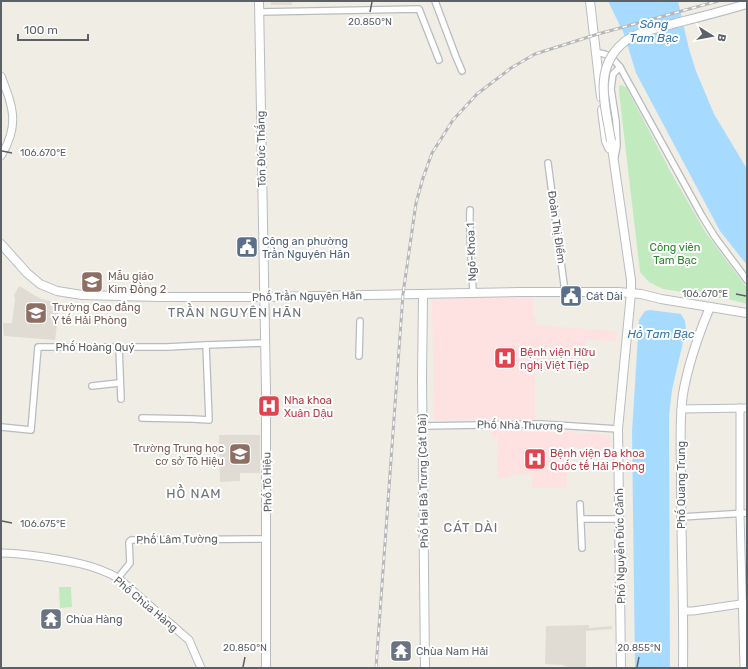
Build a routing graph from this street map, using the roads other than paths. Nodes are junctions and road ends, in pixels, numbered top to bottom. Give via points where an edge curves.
1 (259, 1) edge
2 (435, 1) edge
3 (590, 1) edge
4 (747, 4) edge
5 (259, 12) junction
6 (596, 53) junction
7 (439, 60) dead end
8 (620, 67) junction
9 (462, 71) dead end
10 (1, 76) edge
11 (1, 156) edge
12 (614, 162) junction
13 (548, 163) dead end
14 (470, 210) dead end
15 (1, 244) edge
16 (747, 280) edge
17 (565, 292) junction
18 (631, 293) junction
19 (472, 294) junction
20 (424, 295) junction
21 (263, 297) junction
22 (710, 307) junction
23 (747, 313) edge
24 (360, 321) dead end
25 (265, 343) junction
26 (206, 345) junction
27 (119, 347) junction
28 (359, 356) dead end
29 (119, 383) junction
30 (92, 386) dead end
31 (121, 399) dead end
32 (743, 408) edge
33 (681, 409) junction
34 (142, 418) dead end
35 (422, 426) junction
36 (1, 427) edge
37 (618, 429) junction
38 (580, 504) dead end
39 (743, 513) edge
40 (681, 517) junction
41 (581, 519) junction
42 (620, 519) junction
43 (267, 539) junction
44 (582, 548) dead end
45 (1, 553) edge
46 (118, 578) junction
47 (744, 603) edge
48 (684, 611) junction
49 (201, 668) edge
50 (266, 668) edge
51 (425, 668) edge
52 (621, 668) edge
53 (683, 668) edge
54 (744, 668) edge

1 - 5 main road, Tôn Đức Thắng
2 - 9 street
3 - 6 main road, Phố Nguyễn Đức Cảnh
4 - 12 main road, Phố Nguyễn Đức Cảnh, bridge via 655,29 633,37 615,51 604,79
5 - 7 street via 419,9
5 - 21 main road, Tôn Đức Thắng
6 - 8 street via 604,53 614,59
6 - 12 main road, Phố Nguyễn Đức Cảnh via 606,141
8 - 12 street via 613,74 611,89 616,121 617,146
8 - 16 street via 715,237
10 - 11 street via 13,113 13,129
12 - 18 main road, Phố Nguyễn Đức Cảnh
13 - 17 street, Đoàn Thị Điểm
14 - 19 street, Ngõ-Khoa 1
15 - 21 main road, Phố Trần Nguyên Hãn via 40,284 57,291 82,295
17 - 18 main road, Phố Trần Nguyên Hãn
17 - 19 main road, Phố Trần Nguyên Hãn
18 - 22 main road, Phố Trần Nguyên Hãn
18 - 37 main road, Phố Nguyễn Đức Cảnh
19 - 20 main road, Phố Trần Nguyên Hãn
20 - 21 main road, Phố Trần Nguyên Hãn
20 - 35 main road, Phố Hai Bà Trưng (Cát Dài)
21 - 25 main road, Phố Tô Hiệu
22 - 23 main road, Phố Trần Nguyên Hãn
22 - 33 main road, Phố Quang Trung via 695,342 687,370
24 - 28 street
25 - 26 street, Phố Hoàng Quý
25 - 43 main road, Phố Tô Hiệu
26 - 27 street, Phố Hoàng Quý
26 - 34 street via 209,420
27 - 29 street
27 - 36 street, Phố Hoàng Quý via 38,347 32,430
29 - 30 street
29 - 31 street
32 - 33 street
32 - 39 street
33 - 40 main road, Phố Quang Trung
35 - 37 street, Phố Nhà Thương via 541,424
35 - 51 main road, Phố Hai Bà Trưng (Cát Dài)
37 - 42 main road, Phố Nguyễn Đức Cảnh
38 - 41 street
39 - 40 street
39 - 47 street
40 - 48 main road, Phố Quang Trung
41 - 42 street
41 - 44 street
42 - 52 main road, Phố Nguyễn Đức Cảnh
43 - 46 street, Phố Lâm Tường via 131,540 130,563
43 - 50 main road, Phố Tô Hiệu
45 - 46 street, Phố Chùa Hàng via 82,563
46 - 49 street, Phố Chùa Hàng via 190,640
47 - 48 street
47 - 54 street
48 - 53 main road, Phố Quang Trung

